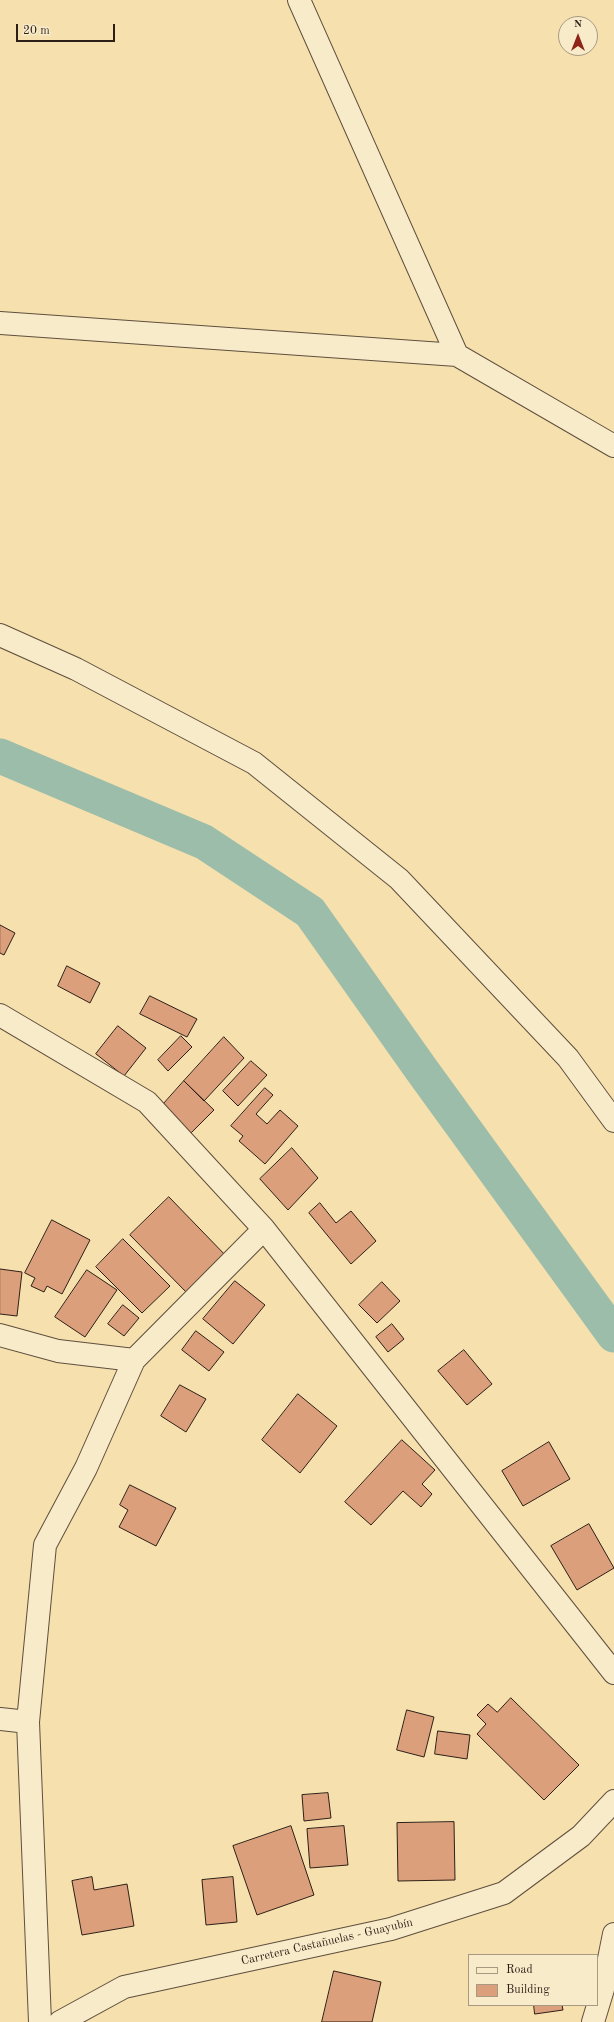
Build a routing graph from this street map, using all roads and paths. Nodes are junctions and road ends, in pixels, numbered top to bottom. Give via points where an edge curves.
1 (299, 0) edge
2 (0, 323) edge
3 (458, 355) junction
4 (614, 446) edge
5 (0, 636) edge
6 (0, 1014) edge
7 (614, 1121) edge
8 (264, 1229) junction
9 (0, 1335) edge
10 (134, 1360) junction
11 (614, 1673) edge
12 (0, 1719) edge
13 (28, 1722) junction
14 (614, 1801) edge
15 (614, 1934) edge
16 (598, 2006) edge
17 (598, 2006) edge
18 (40, 2022) edge
19 (60, 2022) edge
20 (593, 2022) edge

1 - 3 street
2 - 3 street
3 - 4 street
5 - 7 street via 76,669 254,763 399,878 568,1058
6 - 8 street via 147,1102
8 - 10 street
8 - 11 street
9 - 10 street via 58,1351
10 - 13 street via 86,1468 45,1545
12 - 13 street
13 - 18 street
14 - 19 street, Carretera Castañuelas - Guayubín via 581,1836 504,1893 391,1930 124,1987
15 - 16 street
17 - 20 street

